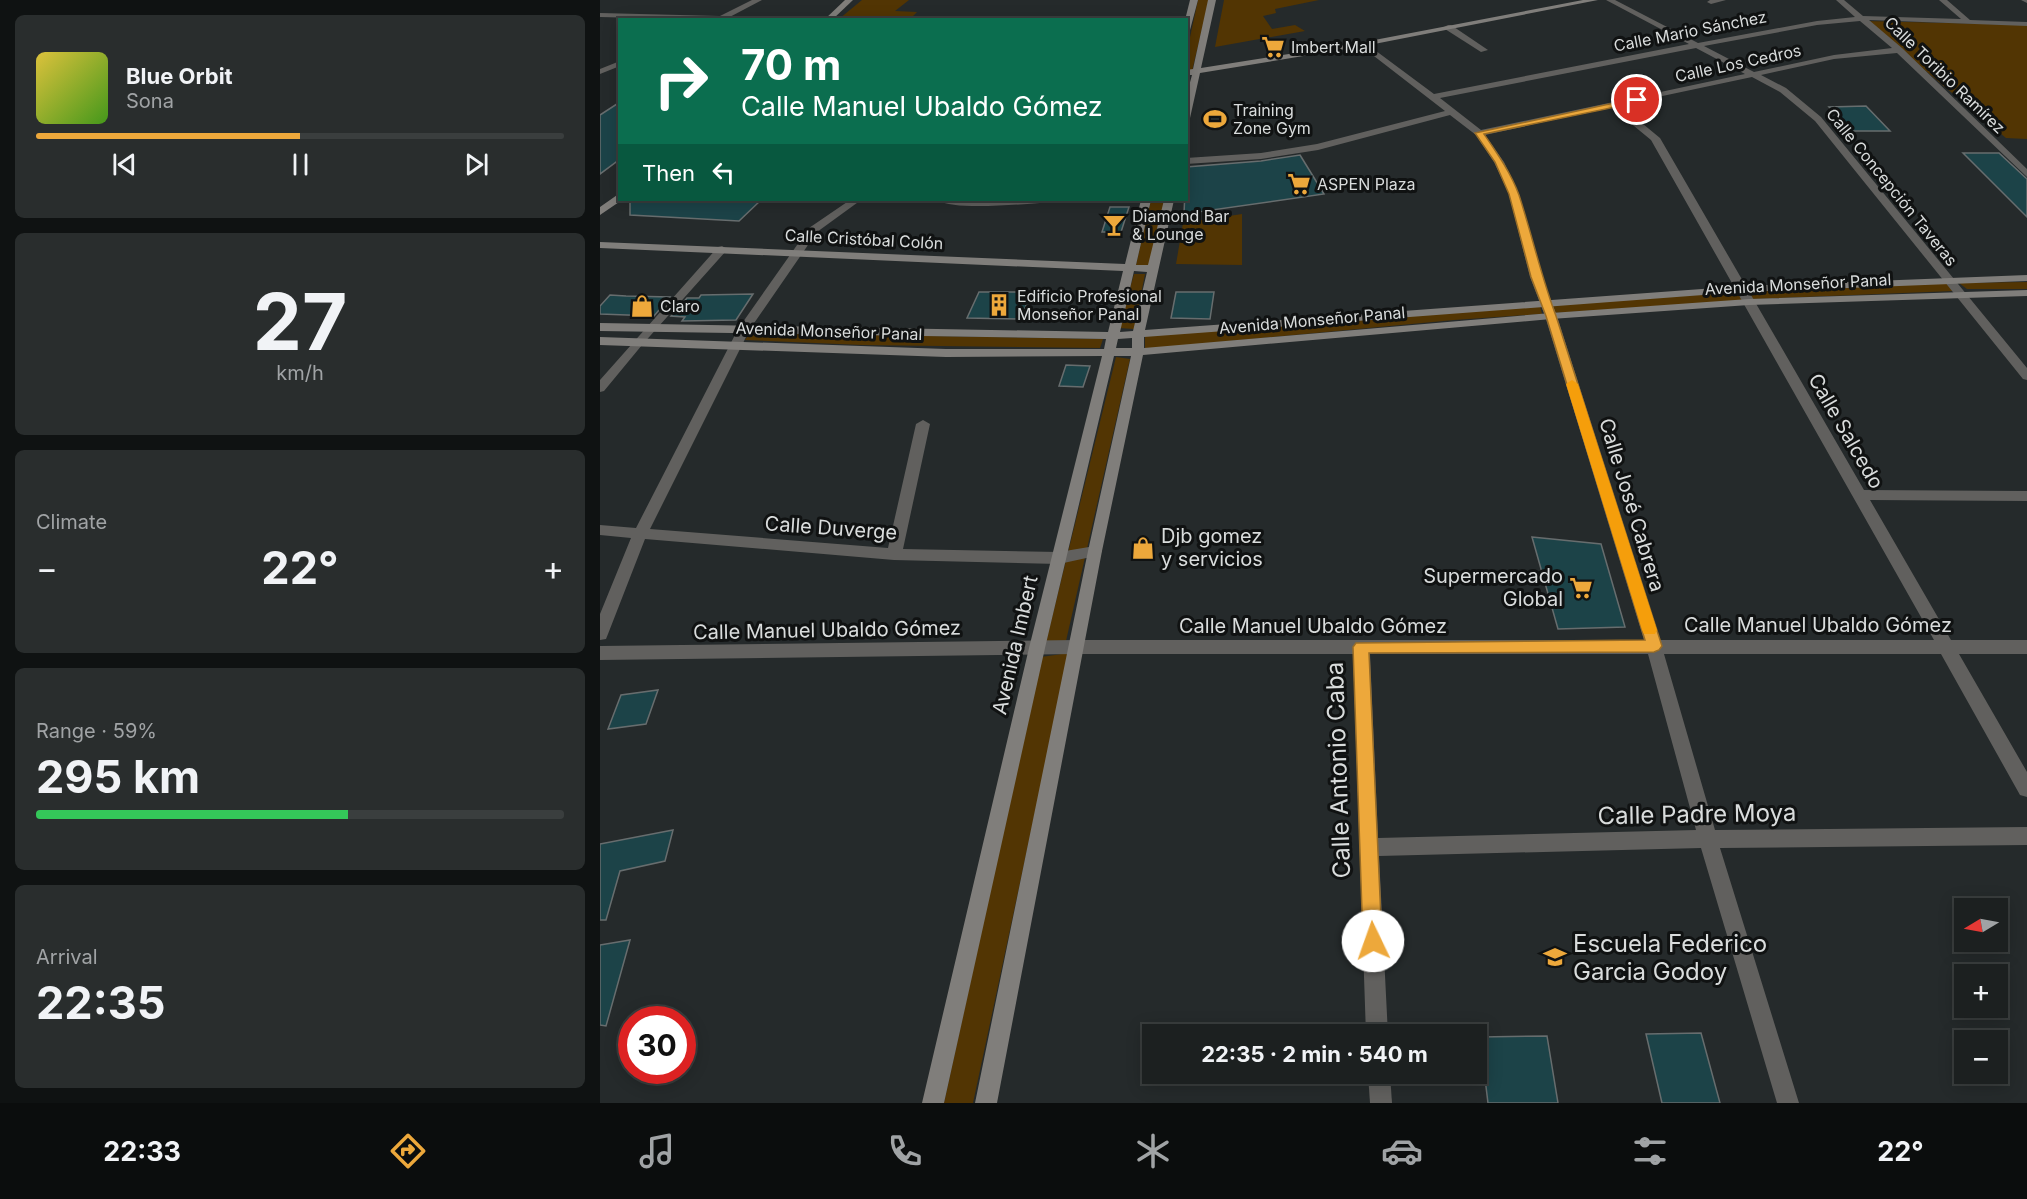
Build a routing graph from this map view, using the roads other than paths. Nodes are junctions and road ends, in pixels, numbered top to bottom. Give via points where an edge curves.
1 (758, 0) edge
2 (849, 0) edge
3 (1194, 0) edge
4 (1212, 0) edge
5 (1594, 0) edge
6 (1611, 0) edge
7 (1722, 0) edge
8 (1840, 0) edge
9 (1943, 0) edge
10 (1711, 2) dead end
11 (600, 15) edge
12 (689, 18) edge
13 (721, 18) edge
14 (829, 18) edge
15 (1863, 18) junction
16 (1188, 22) edge
17 (1969, 22) junction
18 (2027, 24) edge
19 (1448, 27) junction
20 (1364, 44) junction
21 (1696, 45) junction
22 (1484, 50) dead end
23 (1899, 50) junction
24 (618, 64) edge
25 (600, 72) edge
26 (1188, 73) edge
27 (1196, 73) junction
28 (1752, 75) junction
29 (1434, 97) junction
30 (1614, 105) junction
31 (1188, 109) edge
32 (1453, 111) junction
33 (1479, 133) junction
34 (1188, 161) edge
35 (2027, 174) edge
36 (618, 198) edge
37 (855, 201) edge
38 (951, 201) edge
39 (1017, 201) edge
40 (1145, 201) edge
41 (1169, 201) edge
42 (600, 213) edge
43 (600, 245) edge
44 (722, 249) junction
45 (796, 253) junction
46 (1127, 268) junction
47 (1154, 269) junction
48 (2027, 278) edge
49 (1949, 279) junction
50 (1960, 293) junction
51 (2027, 293) edge
52 (1746, 296) junction
53 (1549, 310) junction
54 (600, 327) edge
55 (652, 327) junction
56 (744, 329) junction
57 (600, 341) edge
58 (638, 342) junction
59 (1138, 343) junction
60 (736, 344) junction
61 (1111, 344) junction
62 (2027, 376) edge
63 (600, 388) edge
64 (923, 424) dead end
65 (1860, 495) junction
66 (2027, 496) edge
67 (600, 531) edge
68 (640, 534) junction
69 (1095, 551) junction
70 (894, 554) junction
71 (1059, 558) junction
72 (600, 634) edge
73 (1654, 646) junction
74 (1361, 647) junction
75 (1948, 647) junction
76 (2027, 647) edge
77 (1037, 648) junction
78 (1076, 648) junction
79 (600, 653) edge
80 (2027, 789) edge
81 (2027, 836) edge
82 (1708, 839) junction
83 (1368, 847) junction
84 (1376, 1024) edge
85 (1380, 1084) edge
86 (933, 1103) edge
87 (986, 1103) edge
88 (1381, 1103) edge
89 (1788, 1103) edge

1 - 13 street
2 - 14 main road
3 - 16 main road
4 - 27 main road
5 - 19 main road
6 - 21 street, Calle Concepción Taveras
7 - 10 street
8 - 15 street, Calle Toribio Ramírez
9 - 17 street
11 - 12 street
15 - 17 street, Calle Mario Sánchez
15 - 21 street, Calle Mario Sánchez
15 - 23 street, Calle Toribio Ramírez
17 - 18 street, Calle Mario Sánchez
19 - 20 main road
19 - 22 street
20 - 27 main road
20 - 29 street, Calle José Cabrera
21 - 28 street, Calle Concepción Taveras
21 - 29 street, Calle Mario Sánchez
23 - 28 street, Calle Los Cedros via 1834,57
23 - 35 street, Calle Toribio Ramírez
24 - 25 street
26 - 27 main road
27 - 31 main road
28 - 30 street, Calle Los Cedros
28 - 49 street, Calle Concepción Taveras via 1783,90 1818,119
29 - 32 street, Calle José Cabrera
30 - 33 street, Calle Los Cedros
30 - 52 street, Calle Salcedo via 1655,138
32 - 33 street, Calle José Cabrera
32 - 34 street via 1318,147
33 - 53 street, Calle José Cabrera via 1514,194
36 - 42 main road
37 - 45 street via 813,230
38 - 39 street
40 - 46 main road, Avenida Imbert
41 - 47 main road
43 - 44 main road, Calle Cristóbal Colón
44 - 45 main road, Calle Cristóbal Colón
44 - 55 street
45 - 46 main road, Calle Cristóbal Colón
45 - 56 street
46 - 47 main road, Calle Cristóbal Colón
46 - 61 main road, Avenida Imbert
47 - 59 main road
48 - 49 main road, Avenida Monseñor Panal
49 - 50 street, Calle Concepción Taveras
49 - 52 main road, Avenida Monseñor Panal
50 - 51 main road, Avenida Monseñor Panal
50 - 52 main road, Avenida Monseñor Panal
50 - 62 street, Calle Concepción Taveras
52 - 53 main road, Avenida Monseñor Panal
52 - 65 street, Calle Salcedo
53 - 59 main road, Avenida Monseñor Panal
53 - 59 main road, Avenida Monseñor Panal
53 - 73 street, Calle José Cabrera
54 - 55 main road, Avenida Monseñor Panal
55 - 56 main road, Avenida Monseñor Panal
55 - 58 street
56 - 60 street
56 - 61 main road, Avenida Monseñor Panal
57 - 58 main road, Avenida Monseñor Panal
58 - 60 main road, Avenida Monseñor Panal
58 - 63 street
59 - 61 main road, Avenida Monseñor Panal
59 - 61 main road, Avenida Monseñor Panal
59 - 69 main road
60 - 61 main road, Avenida Monseñor Panal via 946,352
60 - 68 street
61 - 71 main road, Avenida Imbert
64 - 70 street
65 - 66 street
65 - 75 street, Calle Salcedo
67 - 68 street, Calle Duverge
68 - 70 street, Calle Duverge
68 - 72 street
69 - 71 street, Calle Duverge
69 - 78 main road
70 - 71 street, Calle Duverge
71 - 77 main road, Avenida Imbert
73 - 74 street, Calle Manuel Ubaldo Gómez
73 - 75 street, Calle Manuel Ubaldo Gómez
73 - 82 street, Calle José Cabrera
74 - 78 street, Calle Manuel Ubaldo Gómez
74 - 83 street, Calle Antonio Caba
75 - 76 street, Calle Manuel Ubaldo Gómez
75 - 80 street, Calle Salcedo
77 - 78 street, Calle Manuel Ubaldo Gómez
77 - 79 street, Calle Manuel Ubaldo Gómez
77 - 86 main road, Avenida Imbert
78 - 87 main road
81 - 82 street, Calle Padre Moya
82 - 83 street, Calle Padre Moya
82 - 89 street, Calle José Cabrera
83 - 84 street, Calle Antonio Caba
85 - 88 street

